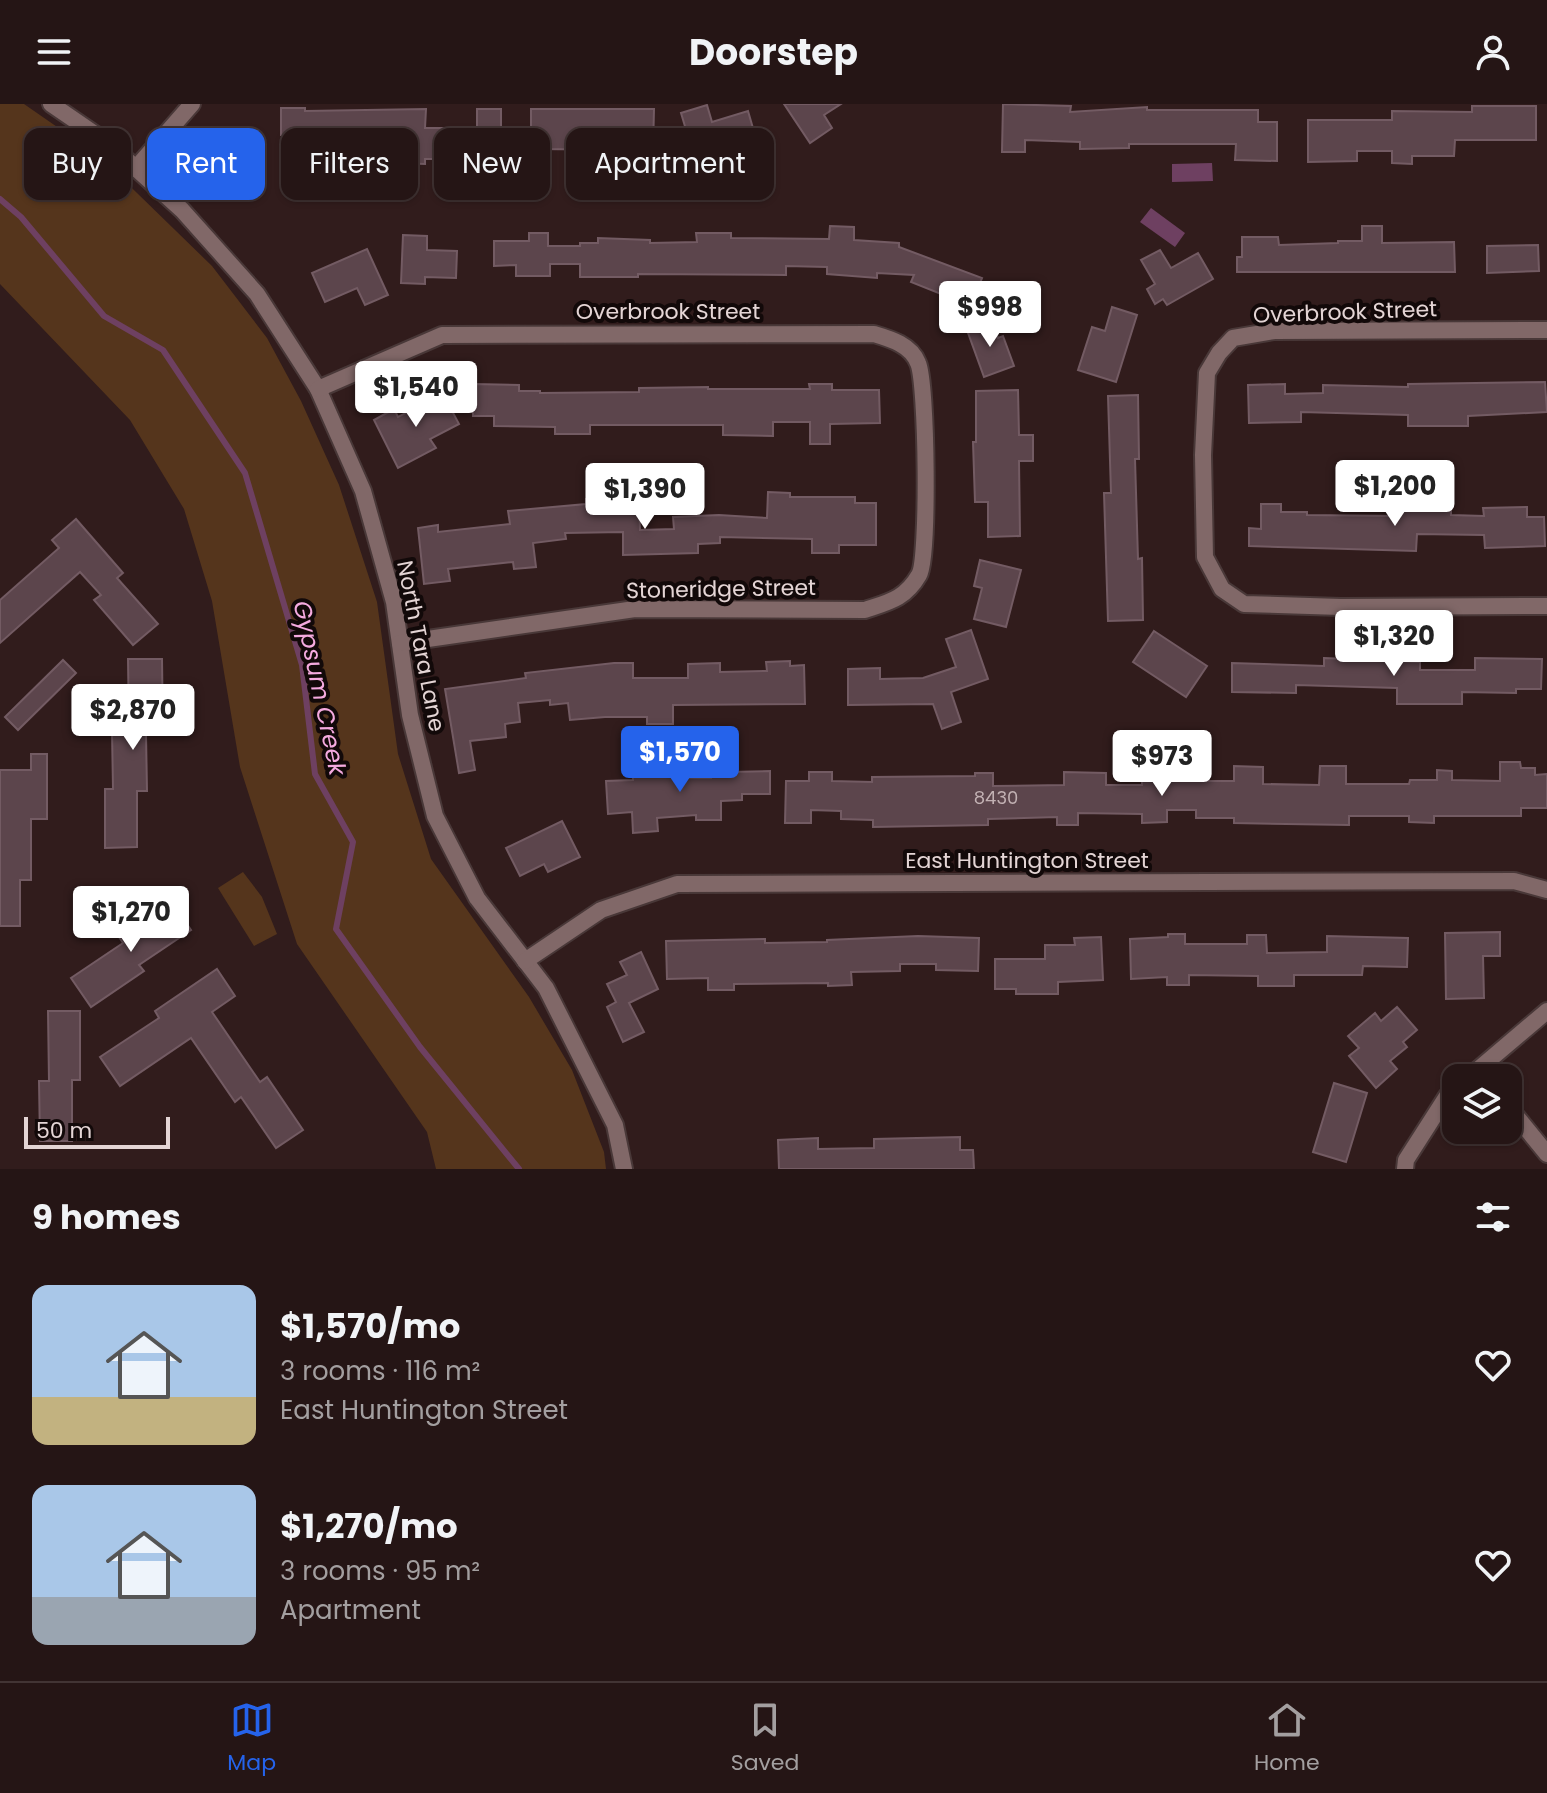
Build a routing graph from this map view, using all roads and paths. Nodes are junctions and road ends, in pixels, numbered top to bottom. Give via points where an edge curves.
1 (51, 104) edge
2 (192, 104) edge
3 (136, 168) junction
4 (1547, 330) edge
5 (318, 389) junction
6 (925, 462) joint
7 (1547, 606) edge
8 (400, 643) junction
9 (1547, 890) edge
10 (525, 961) junction
11 (1547, 1011) edge
12 (1489, 1064) edge
13 (1442, 1104) edge
14 (1522, 1123) edge
15 (1547, 1154) edge
16 (624, 1169) edge
17 (1405, 1169) edge

1 - 3 street, North Tara Lane
2 - 3 street
3 - 5 street, North Tara Lane via 182,210 257,294
4 - 7 street, Overbrook Street via 1274,331 1233,338 1207,373 1203,466 1205,557 1222,589 1244,604
5 - 6 street, Overbrook Street via 442,335 874,334 907,348 918,362
5 - 8 street, North Tara Lane via 363,491
6 - 8 street, Stoneridge Street via 921,573 899,599 865,610 635,609
8 - 10 street, North Tara Lane via 410,715 435,816 477,898
9 - 10 street, East Huntington Street via 1514,881 677,884 601,910
10 - 16 street, North Tara Lane via 546,988 615,1125
11 - 12 street
13 - 17 street
14 - 15 street

